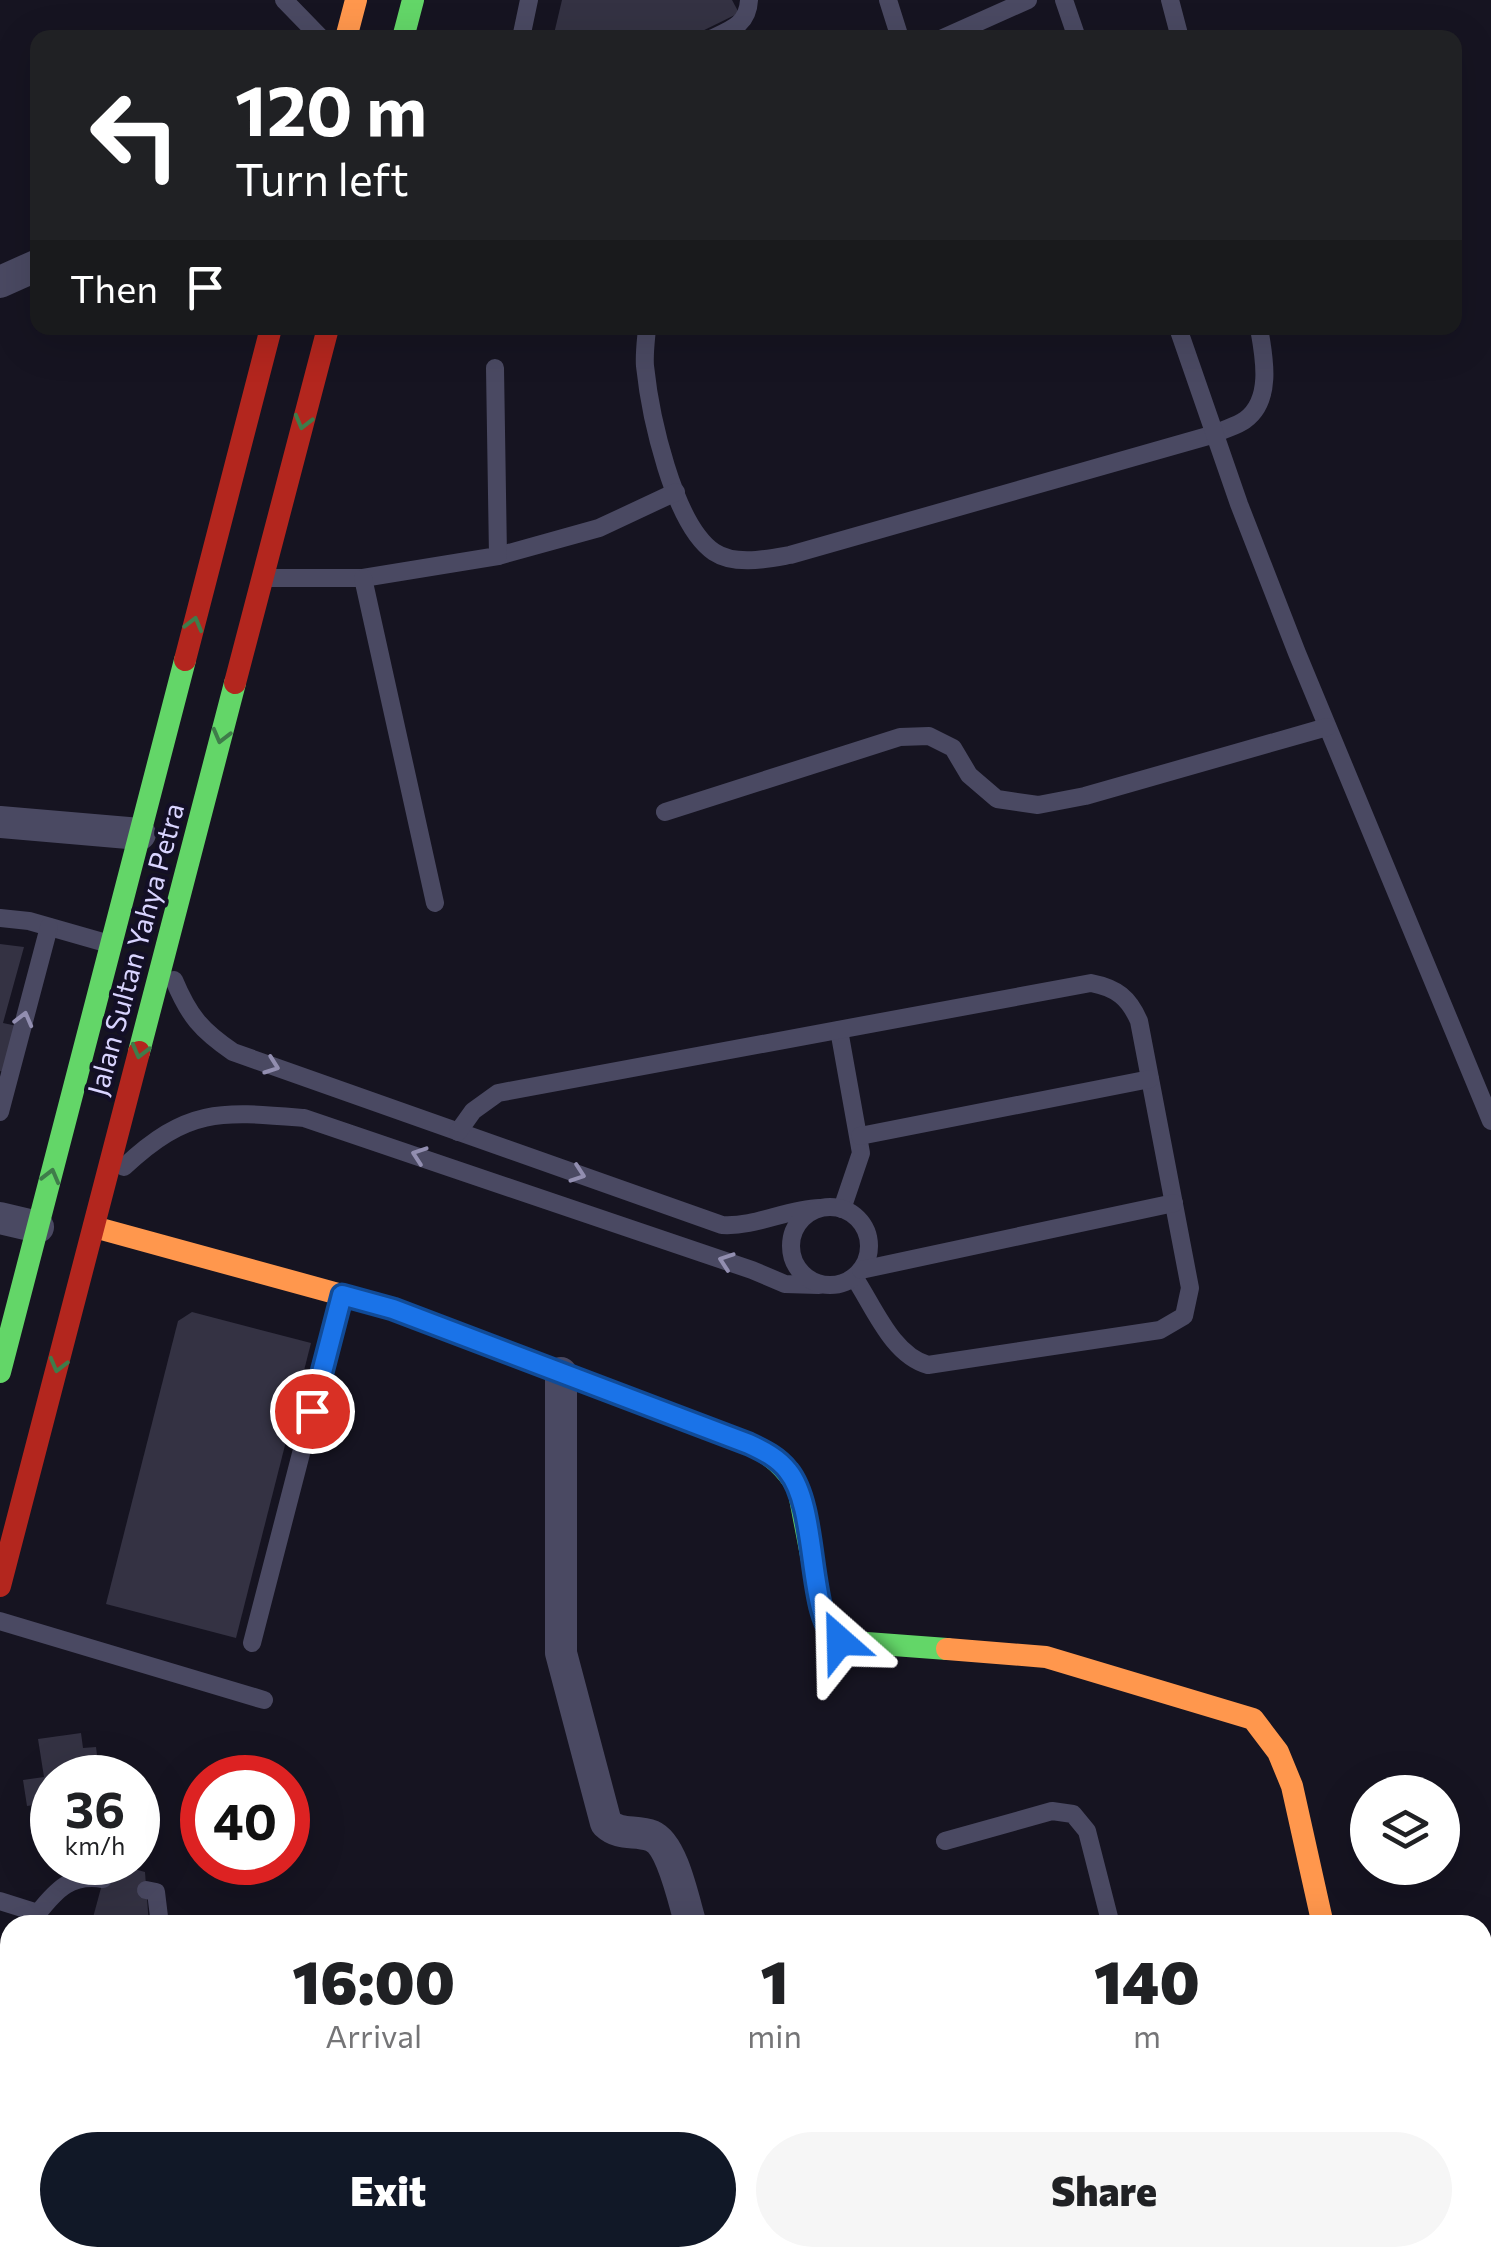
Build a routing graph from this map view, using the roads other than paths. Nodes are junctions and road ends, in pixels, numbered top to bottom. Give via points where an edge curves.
1 (284, 0) edge
2 (356, 0) edge
3 (413, 0) edge
4 (530, 0) edge
5 (749, 0) edge
6 (888, 0) edge
7 (1028, 0) edge
8 (1064, 0) edge
9 (1170, 0) edge
10 (313, 30) edge
11 (348, 30) edge
12 (405, 30) edge
13 (523, 30) edge
14 (729, 30) edge
15 (897, 30) edge
16 (961, 30) edge
17 (1074, 30) edge
18 (1178, 30) edge
19 (30, 269) edge
20 (0, 282) edge
21 (269, 335) edge
22 (326, 335) edge
23 (647, 335) edge
24 (1180, 335) edge
25 (1260, 335) edge
26 (495, 368) dead end
27 (1215, 434) junction
28 (676, 492) junction
29 (498, 556) junction
30 (263, 578) junction
31 (363, 578) junction
32 (1327, 727) junction
33 (665, 812) dead end
34 (0, 822) edge
35 (140, 834) junction
36 (435, 903) dead end
37 (0, 918) edge
38 (49, 927) junction
39 (110, 945) junction
40 (166, 950) junction
41 (839, 1030) junction
42 (1150, 1079) junction
43 (0, 1112) edge
44 (1491, 1121) edge
45 (458, 1132) junction
46 (860, 1136) junction
47 (101, 1200) junction
48 (1174, 1203) junction
49 (820, 1208) junction
50 (842, 1209) junction
51 (0, 1218) edge
52 (38, 1227) junction
53 (94, 1227) junction
54 (858, 1273) junction
55 (819, 1284) junction
56 (342, 1295) junction
57 (0, 1372) edge
58 (561, 1373) junction
59 (0, 1586) edge
60 (0, 1621) edge
61 (252, 1643) dead end
62 (264, 1700) dead end
63 (946, 1841) dead end
64 (64, 1885) edge
65 (146, 1890) dead end
66 (0, 1902) edge
67 (28, 1915) edge
68 (39, 1915) edge
69 (159, 1915) edge
70 (688, 1915) edge
71 (1108, 1915) edge
72 (1320, 1915) edge

1 - 10 lane
2 - 11 main road
3 - 12 main road
4 - 13 lane
5 - 14 lane via 741,24
6 - 15 lane
7 - 16 lane
8 - 17 lane
9 - 18 lane
19 - 20 street
35 -> 21 main road, Jalan Sultan Yahya Petra
22 -> 30 main road, Jalan Sultan Yahya Petra
23 - 28 lane via 654,416
24 - 27 lane
25 - 27 lane via 1266,364 1260,400 1247,419
26 - 29 lane
27 - 28 lane via 790,556 750,561 716,554 693,529
27 - 32 lane
28 - 29 lane via 599,528
29 - 31 lane
30 - 31 lane
30 -> 40 main road, Jalan Sultan Yahya Petra
31 - 36 lane
32 - 33 lane via 1038,806 997,800 969,775 953,748 928,736 900,737
32 - 44 lane
34 - 35 street
35 - 39 main road, Jalan Sultan Yahya Petra
37 - 38 lane
38 - 39 lane
43 -> 38 lane
52 -> 39 main road, Jalan Sultan Yahya Petra
40 -> 45 lane via 187,1010 233,1052
40 -> 47 main road, Jalan Sultan Yahya Petra
41 - 42 lane via 1091,984 1120,992 1132,1006
41 - 45 lane via 498,1093
41 - 46 lane
42 - 46 lane
42 - 48 lane
45 -> 49 lane via 722,1225
46 - 50 lane via 858,1170
47 - 53 main road, Jalan Sultan Yahya Petra
55 -> 47 lane via 774,1280 304,1118 236,1112 187,1122 140,1152
48 - 54 lane
48 - 54 lane via 1189,1303 1184,1316 1160,1330 928,1365 900,1349
49 - 50 lane
49 - 55 lane via 798,1222 790,1247 799,1271
50 - 54 lane via 868,1237
51 - 52 street
52 - 57 main road, Jalan Sultan Yahya Petra
53 - 56 main road
53 -> 59 main road, Jalan Sultan Yahya Petra
54 - 55 lane via 844,1284
56 - 58 main road
56 - 61 lane
58 - 70 street via 561,1653 606,1822 663,1845
58 - 72 main road via 773,1456 801,1493 823,1617 840,1641 1046,1656 1254,1719 1292,1786
60 - 62 lane
63 - 71 lane via 1052,1811 1074,1814 1087,1831
64 - 68 lane
65 - 69 lane via 156,1892
66 - 67 lane

